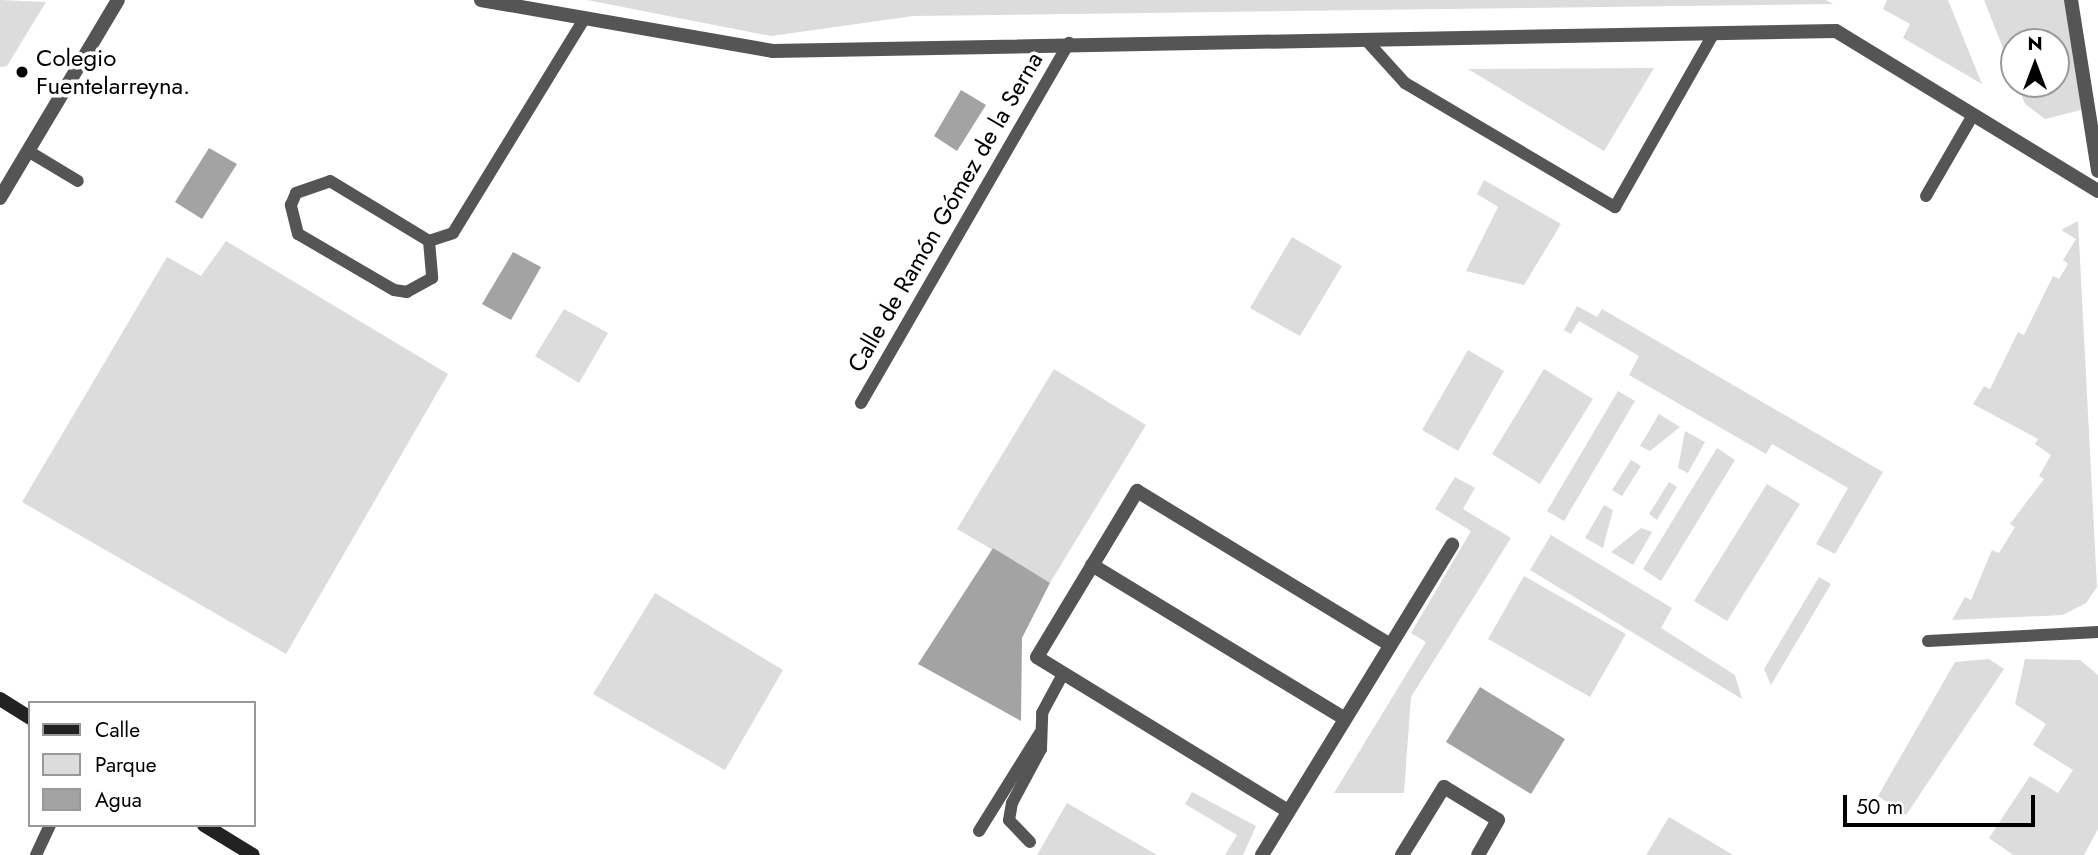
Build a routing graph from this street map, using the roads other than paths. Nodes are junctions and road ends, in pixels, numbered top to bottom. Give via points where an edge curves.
1 (118, 0) edge
2 (481, 0) edge
3 (2071, 0) edge
4 (585, 18) junction
5 (1714, 33) junction
6 (1366, 40) junction
7 (1069, 43) junction
8 (1973, 115) junction
9 (28, 151) junction
10 (2098, 172) edge
11 (78, 181) dead end
12 (2098, 191) edge
13 (1927, 196) dead end
14 (0, 198) edge
15 (429, 241) junction
16 (862, 403) dead end
17 (1452, 545) dead end
18 (1091, 565) junction
19 (2098, 632) edge
20 (1928, 641) dead end
21 (1390, 645) junction
22 (1063, 674) junction
23 (0, 699) edge
24 (28, 717) edge
25 (1345, 719) junction
26 (1042, 728) junction
27 (1288, 811) junction
28 (49, 827) edge
29 (206, 827) edge
30 (979, 831) dead end
31 (1030, 842) dead end
32 (231, 849) edge
33 (36, 855) edge
34 (253, 855) edge
35 (1262, 855) edge
36 (1402, 855) edge
37 (1478, 855) edge

1 - 9 street
2 - 4 street, Calle de Ramón Gómez de la Serna
3 - 10 street
4 - 7 street, Calle de Ramón Gómez de la Serna via 773,51
4 - 15 lane via 453,233
5 - 6 street, Calle de Ramón Gómez de la Serna
5 - 6 lane via 1615,207 1405,83
5 - 8 street, Calle de Ramón Gómez de la Serna via 1836,31
6 - 7 street, Calle de Ramón Gómez de la Serna
7 - 16 lane, Calle de Ramón Gómez de la Serna
8 - 12 street, Calle de Ramón Gómez de la Serna
8 - 13 lane
9 - 11 lane
9 - 14 street
15 - 15 lane via 330,181 302,187 291,205 299,234 394,290 407,292 432,278
17 - 21 street
18 - 21 street via 1137,491
18 - 22 street via 1037,657
18 - 25 street
19 - 20 lane
21 - 25 street
22 - 26 lane via 1042,713
22 - 27 street
23 - 24 street
25 - 27 street
26 - 30 lane
26 - 31 lane via 1041,749 1009,820
27 - 35 street
28 - 33 lane
29 - 32 street
32 - 34 street
36 - 37 street via 1444,787 1498,820

